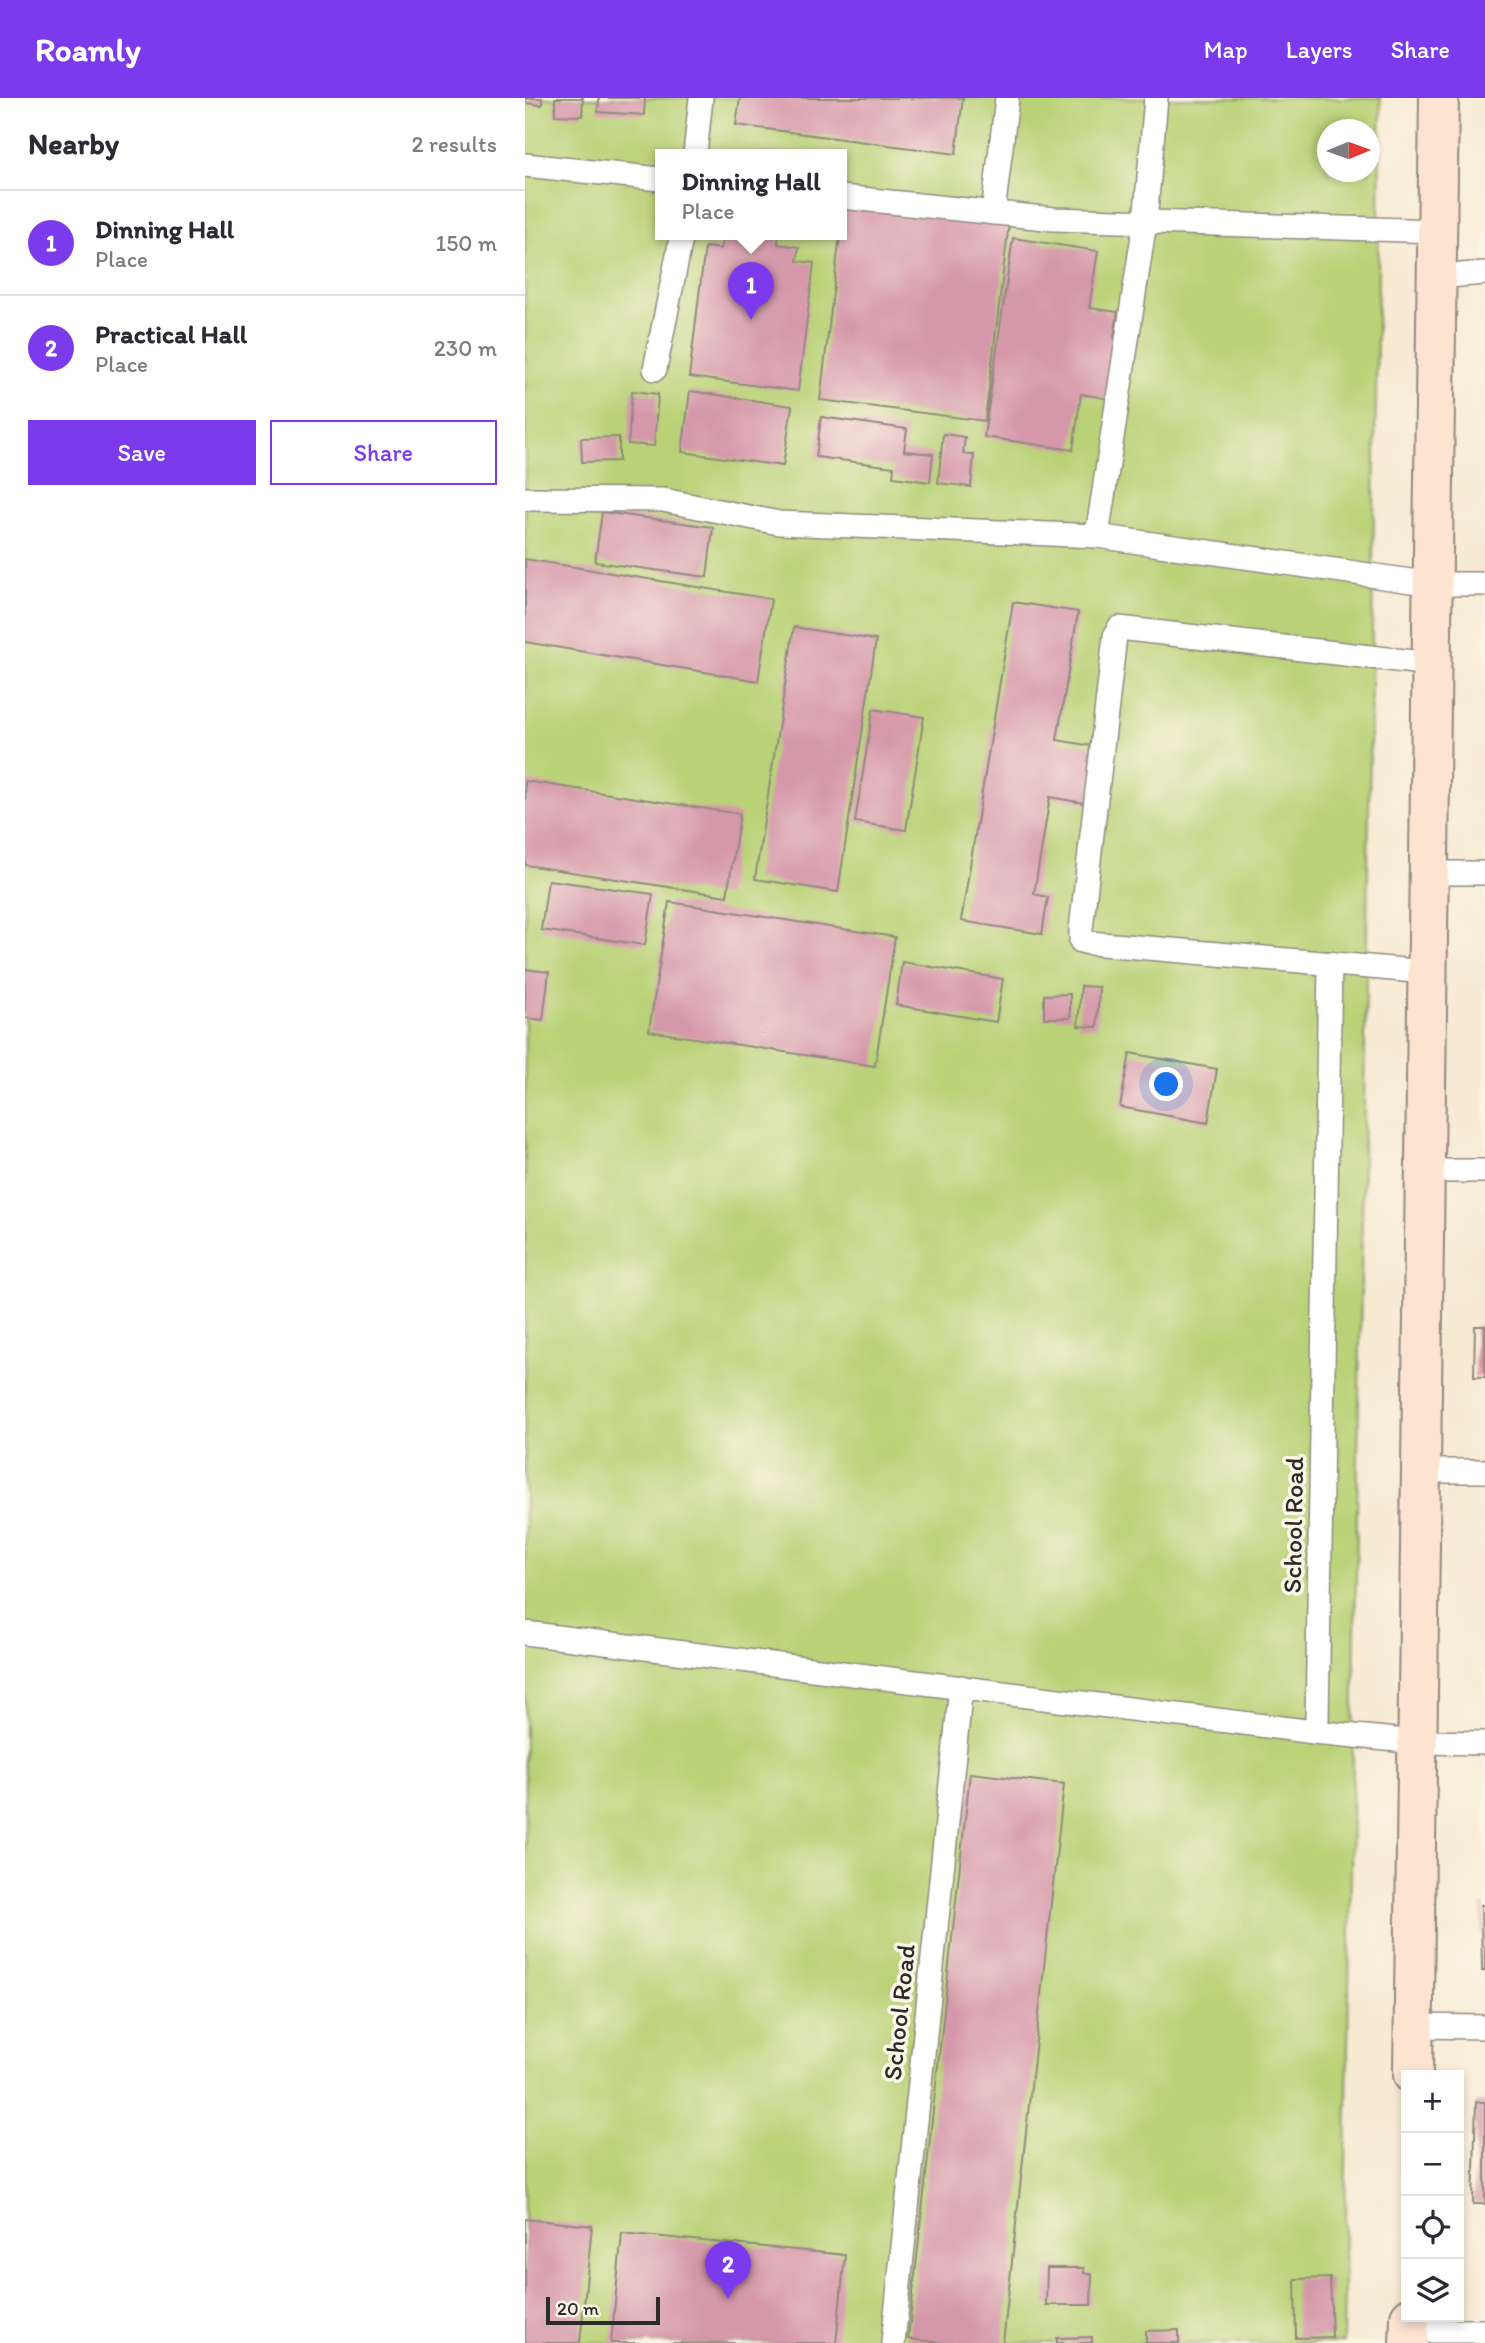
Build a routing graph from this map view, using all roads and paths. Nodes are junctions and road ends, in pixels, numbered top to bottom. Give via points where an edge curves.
1 (701, 98) edge
2 (1007, 98) edge
3 (1156, 98) edge
4 (1439, 98) edge
5 (696, 149) edge
6 (525, 165) edge
7 (655, 178) edge
8 (847, 198) edge
9 (993, 213) junction
10 (1145, 222) junction
11 (1437, 231) junction
12 (680, 240) edge
13 (1485, 273) edge
14 (1436, 277) junction
15 (655, 369) dead end
16 (525, 499) edge
17 (1097, 536) junction
18 (1432, 584) junction
19 (1485, 584) edge
20 (1431, 664) junction
21 (1429, 873) junction
22 (1485, 873) edge
23 (1330, 963) junction
24 (1427, 972) junction
25 (1425, 1171) junction
26 (1485, 1171) edge
27 (1421, 1471) junction
28 (1485, 1471) edge
29 (525, 1633) edge
30 (961, 1687) junction
31 (1314, 1732) junction
32 (1417, 1742) junction
33 (1485, 1743) edge
34 (1414, 2026) junction
35 (1485, 2027) edge
36 (1413, 2070) edge
37 (1409, 2330) edge
38 (1485, 2331) edge
39 (893, 2343) edge

1 - 5 lane
2 - 9 lane
3 - 10 lane
4 - 11 main road
6 - 7 lane
8 - 9 lane
9 - 10 lane
10 - 11 lane
10 - 17 lane
11 - 14 main road
12 - 15 lane
13 - 14 lane
14 - 18 main road
16 - 17 lane via 663,499 779,523
17 - 18 lane
18 - 19 lane
18 - 20 main road
20 - 21 main road
20 - 23 lane via 1128,627 1119,628 1115,636 1081,941
21 - 22 lane
21 - 24 main road
23 - 24 lane
23 - 31 lane, School Road
24 - 25 main road
25 - 26 lane
25 - 27 main road
27 - 28 lane
27 - 32 main road
29 - 30 lane
30 - 31 lane
30 - 39 lane, School Road
31 - 32 lane
32 - 33 lane
32 - 34 main road
34 - 35 lane
34 - 36 main road
37 - 38 lane

